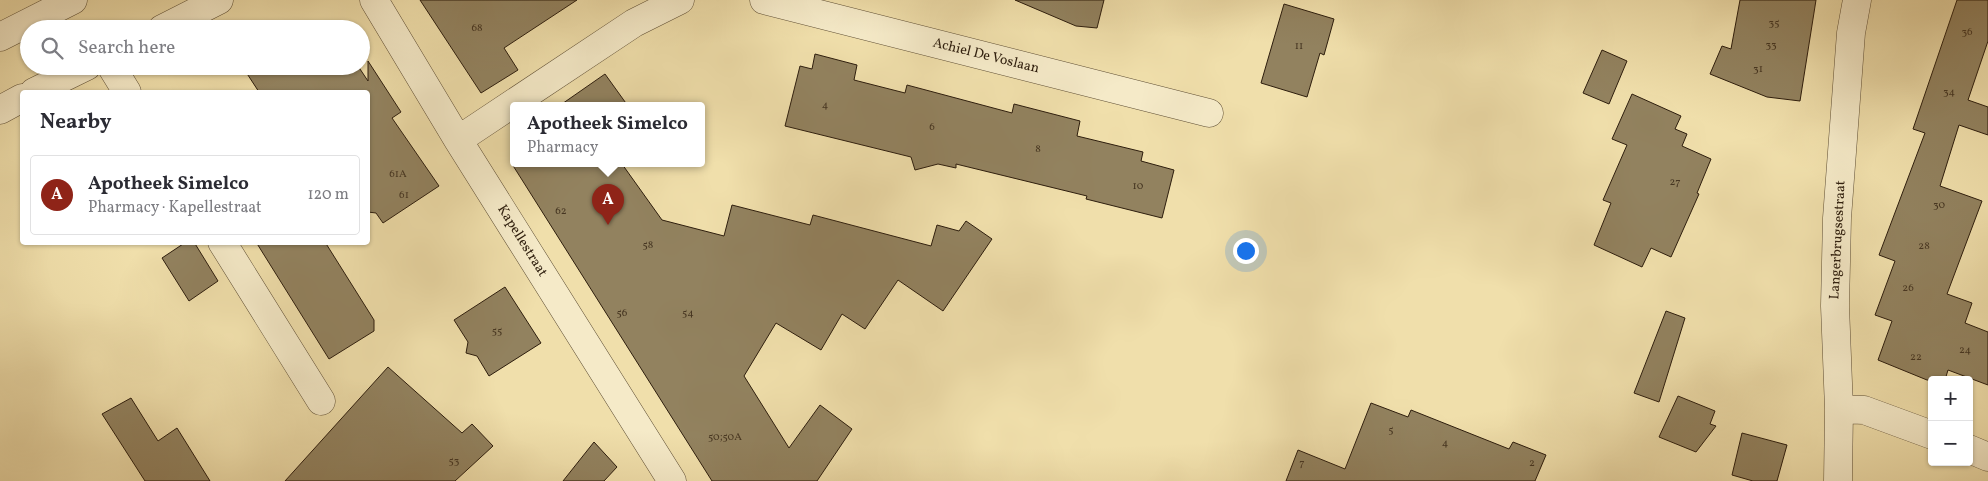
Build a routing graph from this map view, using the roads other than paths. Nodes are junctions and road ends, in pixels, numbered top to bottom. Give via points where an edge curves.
1 (73, 0) edge
2 (219, 0) edge
3 (374, 0) edge
4 (680, 0) edge
5 (764, 0) edge
6 (1857, 0) edge
7 (34, 20) edge
8 (180, 20) edge
9 (20, 27) edge
10 (0, 37) edge
11 (69, 75) edge
12 (117, 75) edge
13 (38, 90) edge
14 (126, 90) edge
15 (20, 99) edge
16 (515, 102) edge
17 (510, 105) edge
18 (0, 110) edge
19 (1209, 113) dead end
20 (458, 140) junction
21 (224, 245) edge
22 (321, 401) dead end
23 (1839, 409) junction
24 (1928, 434) edge
25 (1973, 451) edge
26 (1988, 456) edge
27 (672, 481) edge
28 (1838, 481) edge

1 - 7 street
2 - 8 street
3 - 20 street, Kapellestraat
4 - 16 street via 634,23
5 - 19 street, Achiel De Voslaan
6 - 23 street, Langerbrugsestraat via 1851,32 1838,218 1835,306
9 - 10 street
11 - 13 street
12 - 14 street
15 - 18 street
17 - 20 street
20 - 27 street, Kapellestraat
21 - 22 street
23 - 24 street via 1864,410
23 - 28 street, Langerbrugsestraat
25 - 26 street

